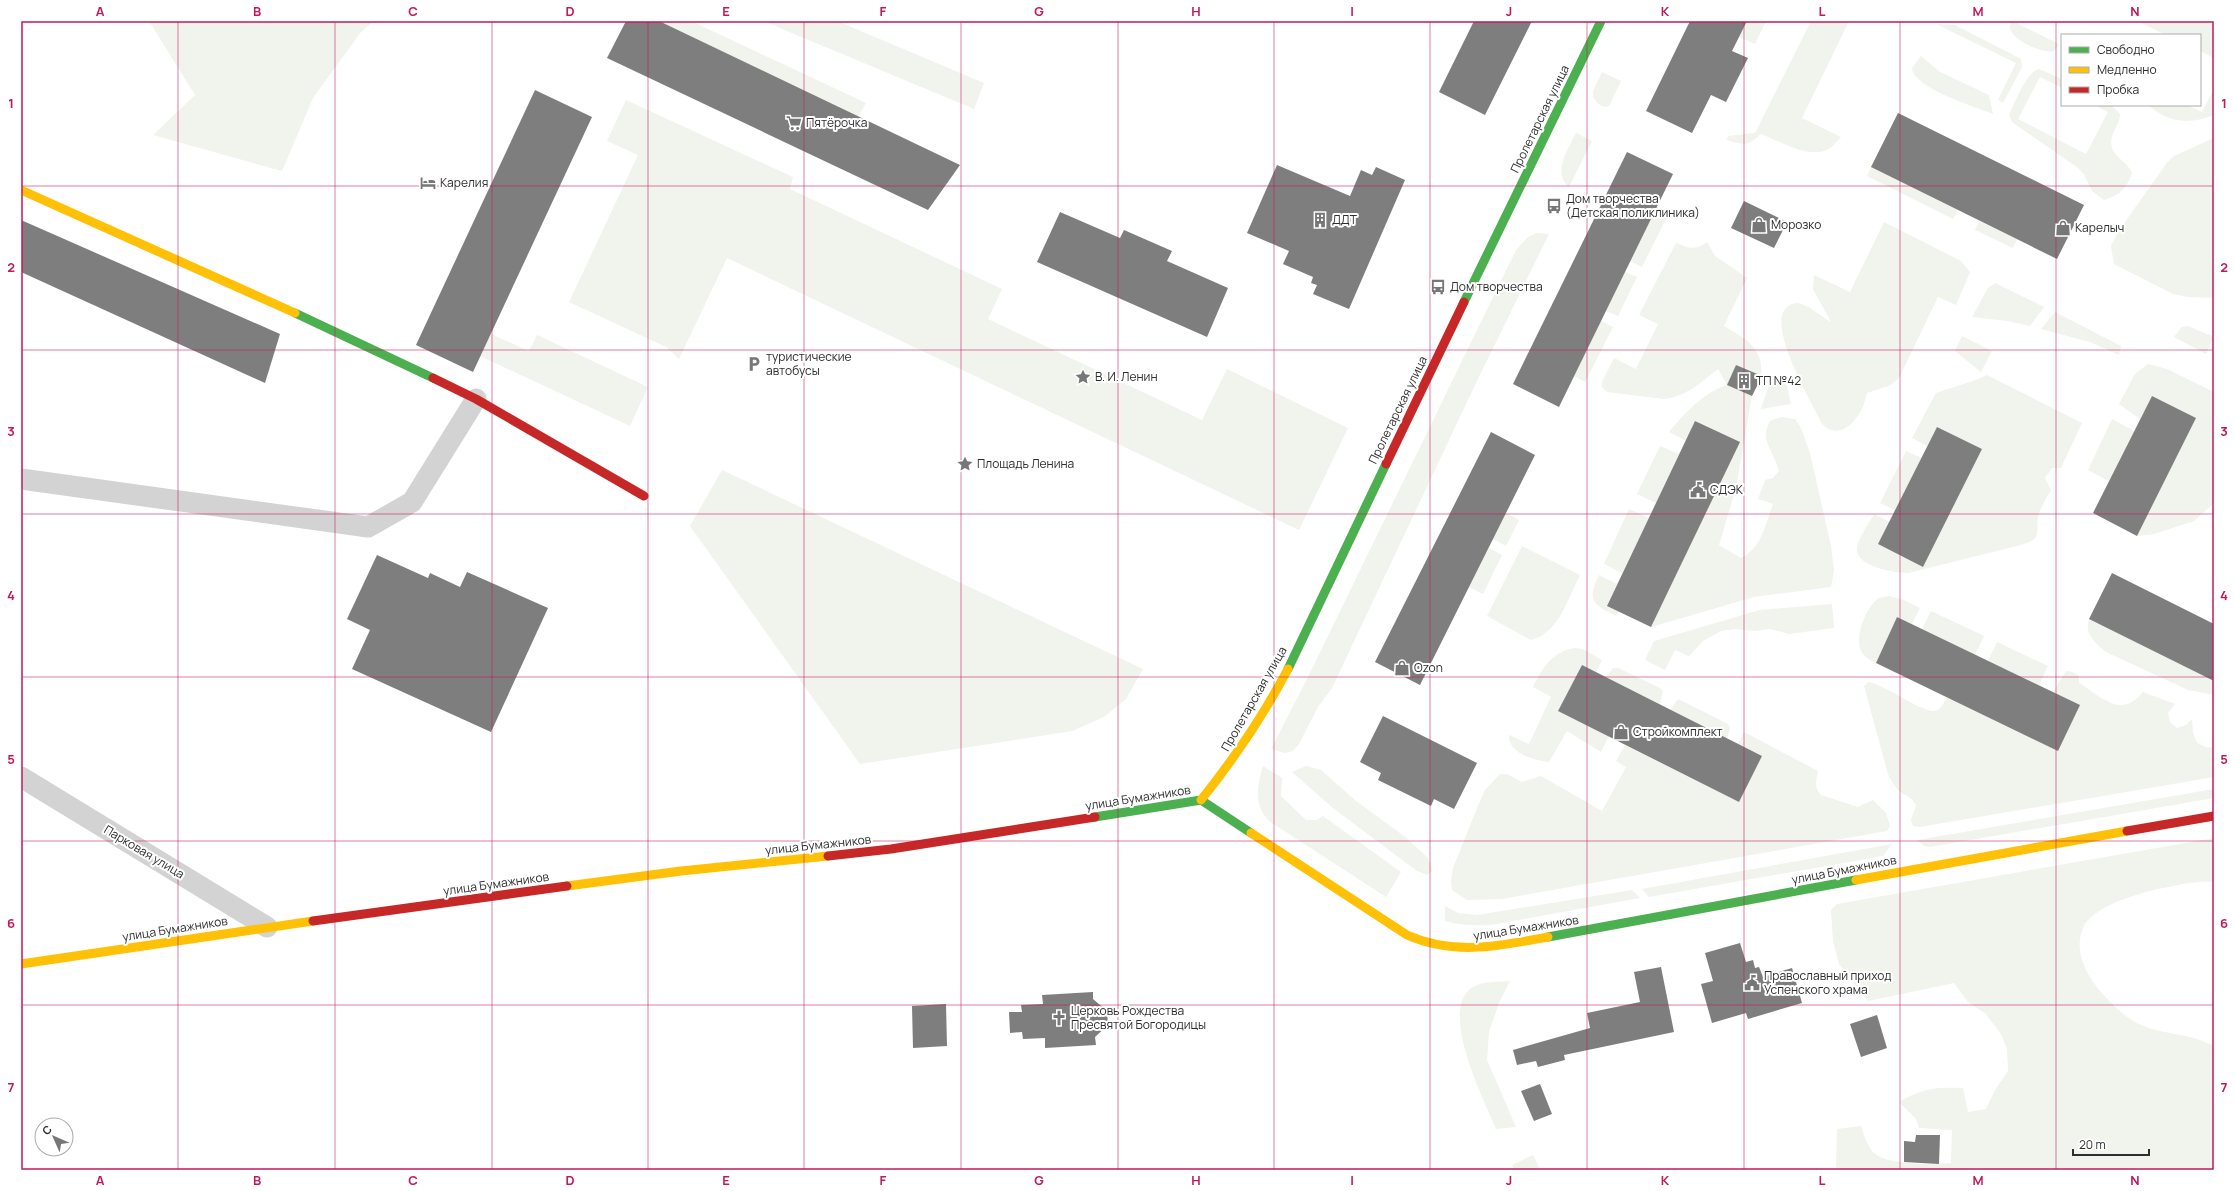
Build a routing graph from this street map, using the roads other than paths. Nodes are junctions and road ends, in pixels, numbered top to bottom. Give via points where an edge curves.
1 (1601, 21) edge
2 (21, 190) edge
3 (476, 399) junction
4 (21, 479) edge
5 (644, 496) dead end
6 (21, 777) edge
7 (1201, 800) junction
8 (2214, 816) edge
9 (267, 927) junction
10 (21, 964) edge

1 - 7 street, Пролетарская улица via 1304,634 1245,743
2 - 3 street via 362,343
3 - 4 street via 412,502 368,527
3 - 5 street
6 - 9 street, Парковая улица
7 - 8 street, улица Бумажников via 1407,935 1433,946 1463,949 1502,946
7 - 9 street, улица Бумажников via 891,849 681,871
9 - 10 street, улица Бумажников

